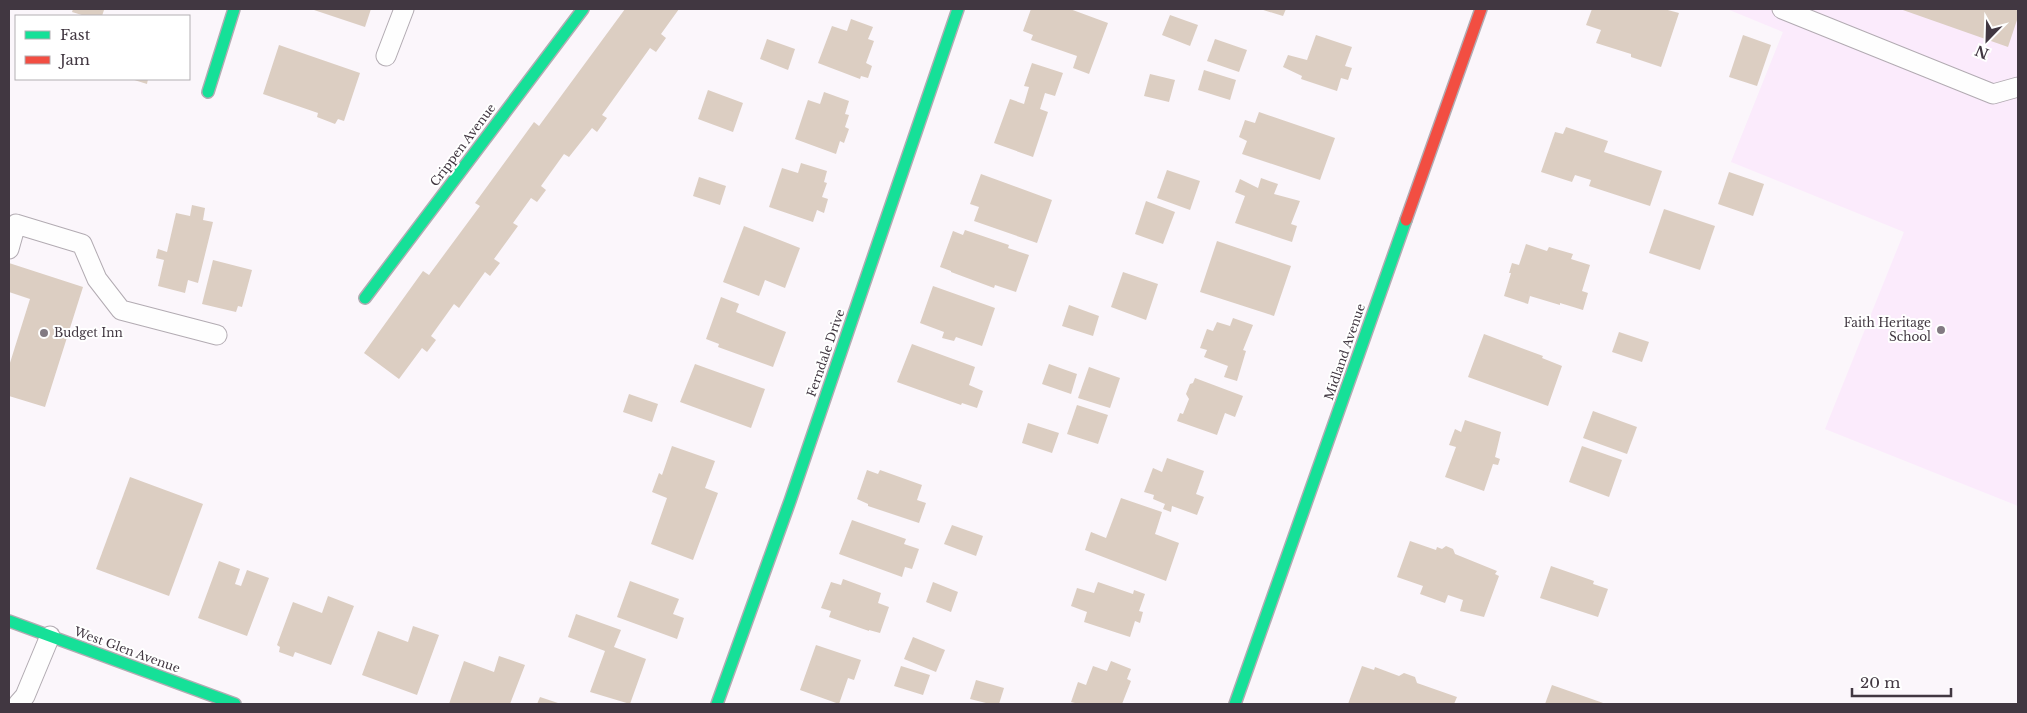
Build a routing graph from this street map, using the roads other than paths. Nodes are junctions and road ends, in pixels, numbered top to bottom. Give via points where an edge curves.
1 (234, 9) edge
2 (404, 9) edge
3 (583, 9) edge
4 (958, 9) edge
5 (1481, 9) edge
6 (1782, 9) edge
7 (386, 56) dead end
8 (2018, 87) edge
9 (208, 92) dead end
10 (9, 249) edge
11 (365, 298) dead end
12 (217, 336) dead end
13 (9, 621) edge
14 (50, 636) junction
15 (18, 704) edge
16 (236, 704) edge
17 (717, 704) edge
18 (1235, 704) edge

1 - 9 street
2 - 7 lane
3 - 11 street, Crippen Avenue
4 - 17 street, Ferndale Drive via 794,491
5 - 18 street, Midland Avenue
6 - 8 lane via 1993,94
10 - 12 lane via 16,224 82,244 97,279 121,310
13 - 14 street, West Glen Avenue
14 - 15 lane via 26,696
14 - 16 street, West Glen Avenue

